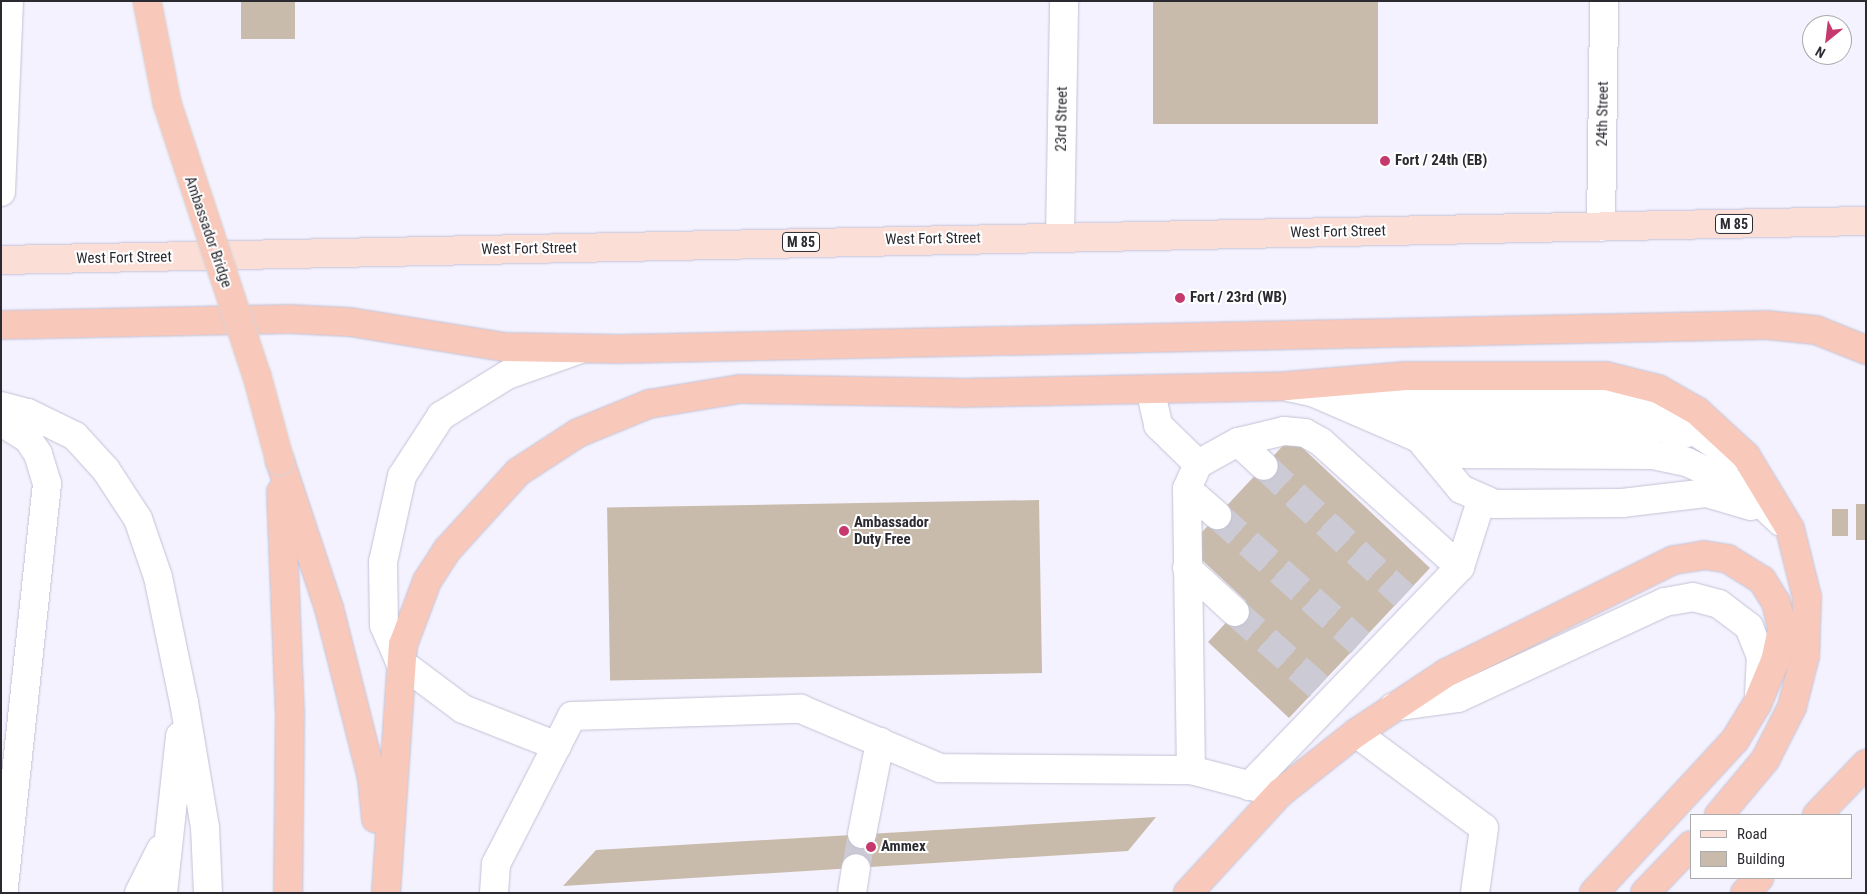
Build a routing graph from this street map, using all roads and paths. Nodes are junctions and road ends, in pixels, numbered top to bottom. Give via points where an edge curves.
1 (9, 1) edge
2 (148, 1) edge
3 (1064, 1) edge
4 (1604, 1) edge
5 (1, 192) edge
6 (1866, 222) edge
7 (1602, 227) junction
8 (1060, 237) junction
9 (1, 260) edge
10 (1, 325) edge
11 (581, 348) junction
12 (1866, 350) edge
13 (1286, 386) junction
14 (1150, 389) junction
15 (1325, 398) junction
16 (1, 406) edge
17 (1, 422) edge
18 (1384, 424) junction
19 (1414, 437) junction
20 (1238, 442) junction
21 (280, 461) junction
22 (1198, 464) junction
23 (1264, 466) tunnel mouth
24 (1759, 479) junction
25 (1187, 489) junction
26 (1481, 501) junction
27 (1778, 504) junction
28 (1218, 515) tunnel mouth
29 (1799, 558) junction
30 (1460, 567) junction
31 (1186, 568) junction
32 (1236, 612) tunnel mouth
33 (400, 662) junction
34 (184, 702) junction
35 (1757, 704) junction
36 (1393, 707) junction
37 (1356, 733) junction
38 (880, 742) junction
39 (557, 746) junction
40 (1866, 764) edge
41 (1191, 770) junction
42 (1249, 786) junction
43 (1280, 793) junction
44 (172, 814) junction
45 (1719, 814) edge
46 (1819, 814) edge
47 (862, 834) tunnel mouth
48 (1690, 846) edge
49 (1758, 879) edge
50 (384, 889) edge
51 (3, 893) edge
52 (140, 893) edge
53 (163, 893) edge
54 (208, 893) edge
55 (288, 893) edge
56 (494, 893) edge
57 (1188, 893) edge
58 (1475, 893) edge
59 (1594, 893) edge
60 (1645, 893) edge
61 (1745, 893) edge

1 - 5 street
2 - 21 highway, Ambassador Bridge, bridge via 167,103 257,376
3 - 8 street, 23rd Street
4 - 7 street, 24th Street
6 - 7 main road, West Fort Street / M 85
7 - 8 main road, West Fort Street / M 85
8 - 9 main road, West Fort Street / M 85
10 - 11 highway via 289,319 350,322 504,347
11 - 12 highway via 1768,325 1816,330
11 - 33 street via 507,375 442,416 402,476 383,562 384,625
13 - 14 highway
13 - 15 street
13 - 27 highway via 1406,376 1622,377 1678,400 1712,423 1746,456
14 - 22 street via 1158,425
14 - 33 highway via 960,393 740,389 688,394 612,417 518,472 472,519 427,580 412,612
15 - 18 street
15 - 24 street via 1352,403 1641,406 1703,435
16 - 34 street via 28,412 75,436 124,496 138,519 158,577
17 - 51 street via 28,440 45,468 43,528
18 - 19 street
18 - 24 street via 1412,429 1660,428 1704,443
19 - 26 street via 1435,453 1461,489
19 - 29 street via 1469,455 1653,455 1687,462 1748,491 1776,516
20 - 22 street
20 - 23 street
20 - 30 street via 1284,431 1305,433 1322,442
21 - 50 highway via 329,608 372,778
21 - 55 highway via 290,712
22 - 25 street
24 - 27 street
25 - 28 street
25 - 31 street
26 - 29 street via 1622,503 1722,495 1750,506 1772,522
26 - 30 street
27 - 29 highway
29 - 45 highway via 1808,626 1800,682 1765,760
30 - 42 street via 1412,603 1326,693
31 - 32 street
31 - 41 street
33 - 39 street via 463,709
33 - 50 highway
34 - 44 street
34 - 54 street via 205,827
35 - 36 street via 1761,656 1749,627 1719,604 1693,597 1665,602 1458,698
35 - 36 highway via 1780,644 1778,608 1750,571 1728,559 1704,555 1674,560 1446,673
35 - 59 highway via 1714,767
36 - 37 highway
37 - 43 highway
37 - 58 street via 1484,828
38 - 39 street via 801,710 572,716
38 - 41 street via 940,768
38 - 47 street
39 - 56 street via 496,864
40 - 46 highway
41 - 42 street
42 - 43 street
43 - 57 highway
44 - 52 street
44 - 53 street
48 - 60 highway
49 - 61 highway

